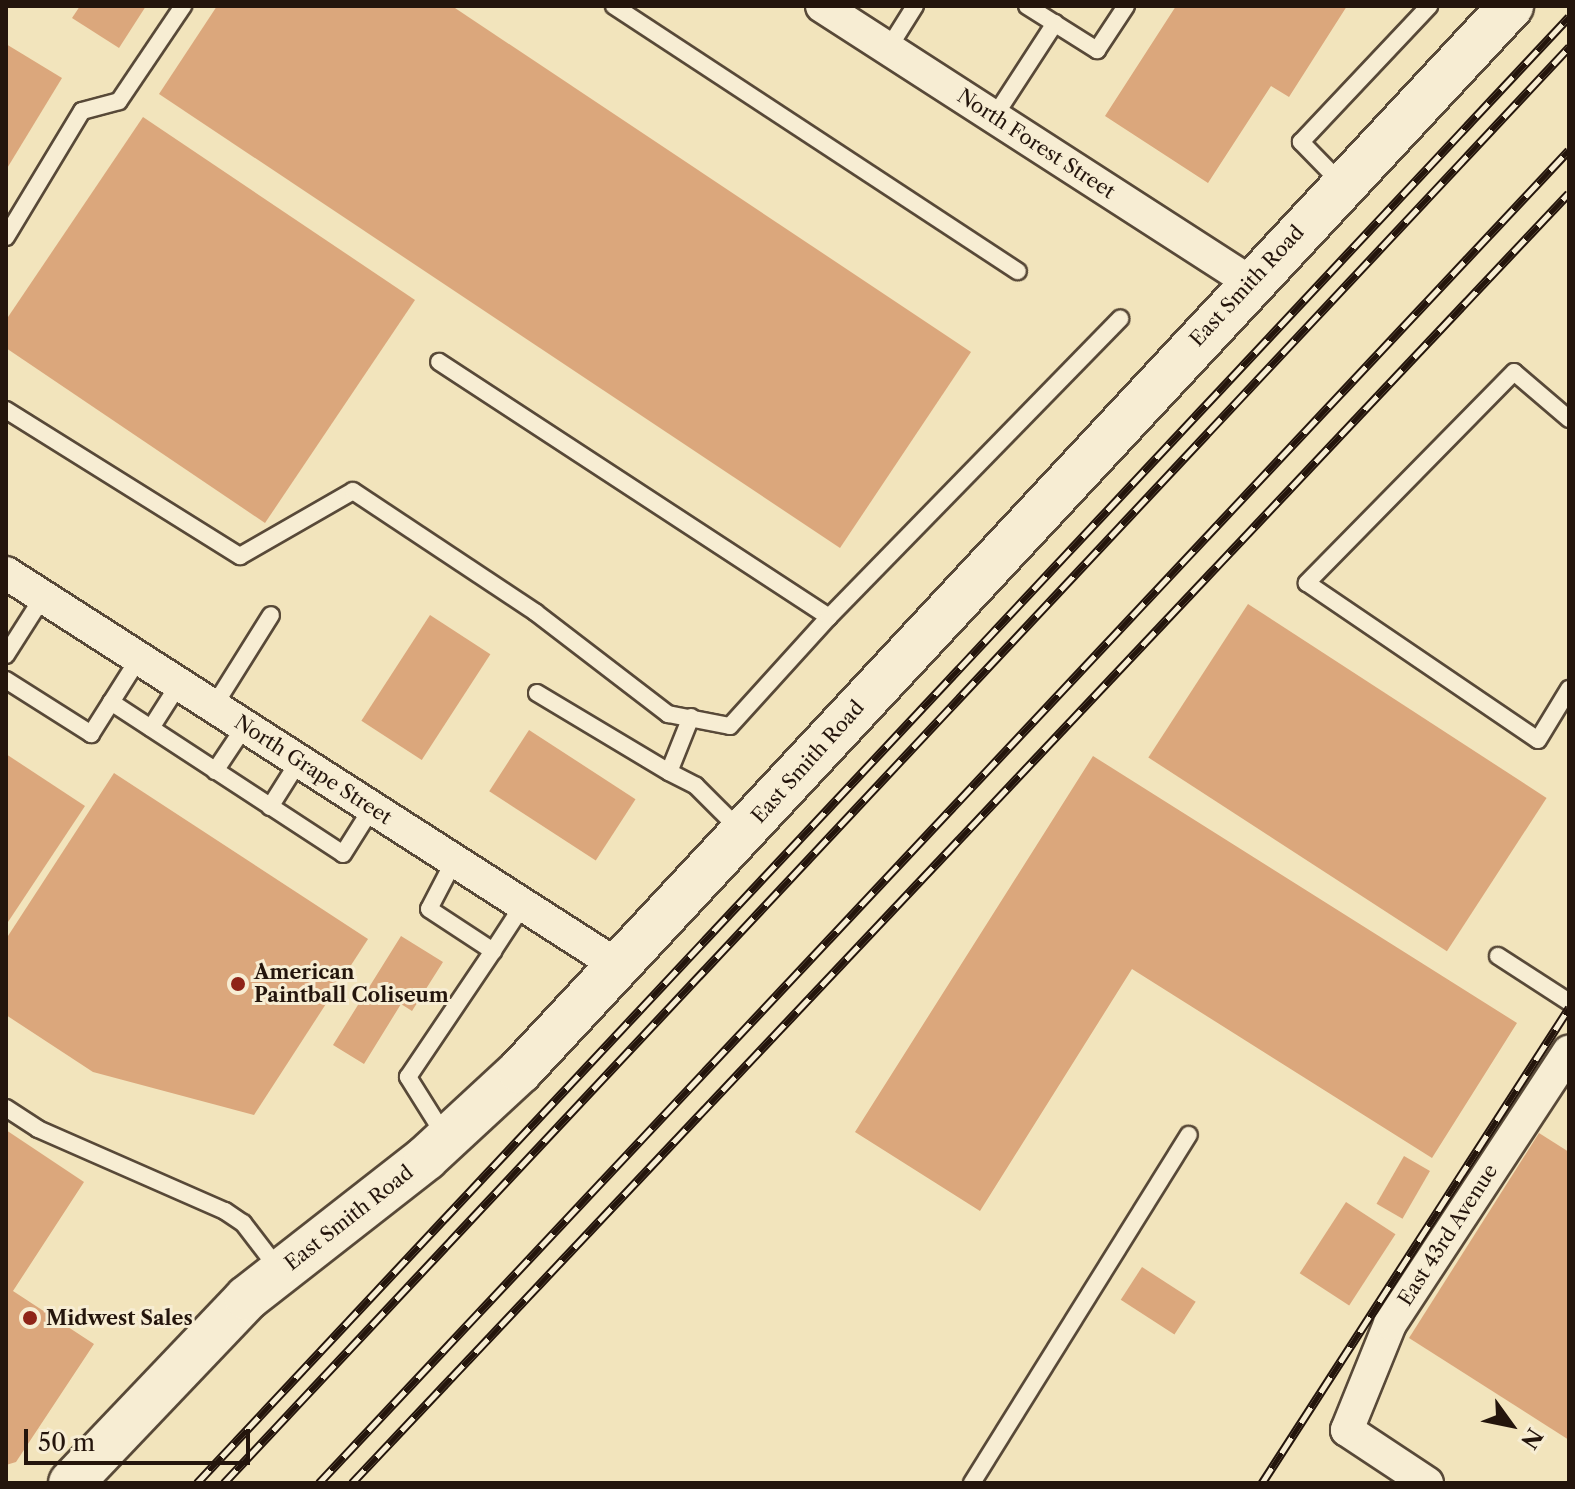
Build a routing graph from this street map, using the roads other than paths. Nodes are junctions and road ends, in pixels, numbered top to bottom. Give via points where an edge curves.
1 (183, 6) edge
2 (614, 6) edge
3 (822, 6) edge
4 (915, 6) edge
5 (1027, 6) edge
6 (1126, 6) edge
7 (1429, 6) edge
8 (1511, 6) edge
9 (1055, 23) junction
10 (888, 49) junction
11 (994, 117) junction
12 (1342, 185) junction
13 (6, 237) edge
14 (1018, 271) dead end
15 (1250, 282) junction
16 (1120, 319) dead end
17 (439, 362) dead end
18 (6, 410) edge
19 (1569, 419) edge
20 (6, 573) edge
21 (43, 597) junction
22 (271, 615) dead end
23 (829, 617) junction
24 (6, 655) edge
25 (139, 658) junction
26 (6, 680) edge
27 (179, 684) junction
28 (1569, 689) edge
29 (537, 693) dead end
30 (111, 702) junction
31 (214, 706) junction
32 (691, 717) junction
33 (245, 726) junction
34 (151, 728) junction
35 (299, 761) junction
36 (215, 771) junction
37 (669, 772) junction
38 (270, 807) junction
39 (372, 808) junction
40 (743, 833) junction
41 (454, 861) junction
42 (523, 905) junction
43 (493, 951) junction
44 (1498, 956) dead end
45 (620, 967) junction
46 (1569, 1002) edge
47 (1565, 1065) edge
48 (6, 1108) edge
49 (1189, 1135) dead end
50 (447, 1139) junction
51 (280, 1271) junction
52 (71, 1483) edge
53 (972, 1483) edge
54 (1427, 1483) edge

1 - 13 lane via 119,101 82,111
2 - 14 lane
3 - 10 street, North Forest Street
4 - 10 lane
5 - 9 lane
6 - 9 lane via 1097,50
7 - 12 lane via 1301,142
8 - 12 street, East Smith Road
9 - 11 lane
10 - 11 street, North Forest Street
11 - 15 street, North Forest Street
12 - 15 street, East Smith Road
15 - 40 street, East Smith Road
16 - 23 lane
17 - 23 lane
18 - 32 lane via 240,556 353,491 535,612 668,714
19 - 28 lane via 1514,372 1307,583 1538,740
20 - 21 street, North Grape Street
21 - 24 lane
21 - 25 street, North Grape Street
22 - 31 lane
23 - 32 lane via 730,726
25 - 27 street, North Grape Street
25 - 30 lane
26 - 30 lane via 91,734
27 - 31 street, North Grape Street
27 - 34 lane
29 - 37 lane
30 - 34 lane
31 - 33 street, North Grape Street
32 - 37 lane
33 - 35 street, North Grape Street
33 - 36 lane
34 - 36 lane
35 - 38 lane
35 - 39 street, North Grape Street
36 - 38 lane
37 - 40 lane via 696,786
38 - 39 lane via 343,854
39 - 41 street, North Grape Street
40 - 45 street, East Smith Road
41 - 42 street, North Grape Street
41 - 43 lane via 429,909
42 - 43 lane
42 - 45 street, North Grape Street
43 - 50 lane via 408,1077
44 - 46 lane
45 - 50 street, East Smith Road
47 - 54 street, East 43rd Avenue via 1390,1324 1347,1430
48 - 51 lane via 38,1129 225,1211 243,1223
49 - 53 lane
50 - 51 street, East Smith Road
51 - 52 street, East Smith Road via 202,1342

